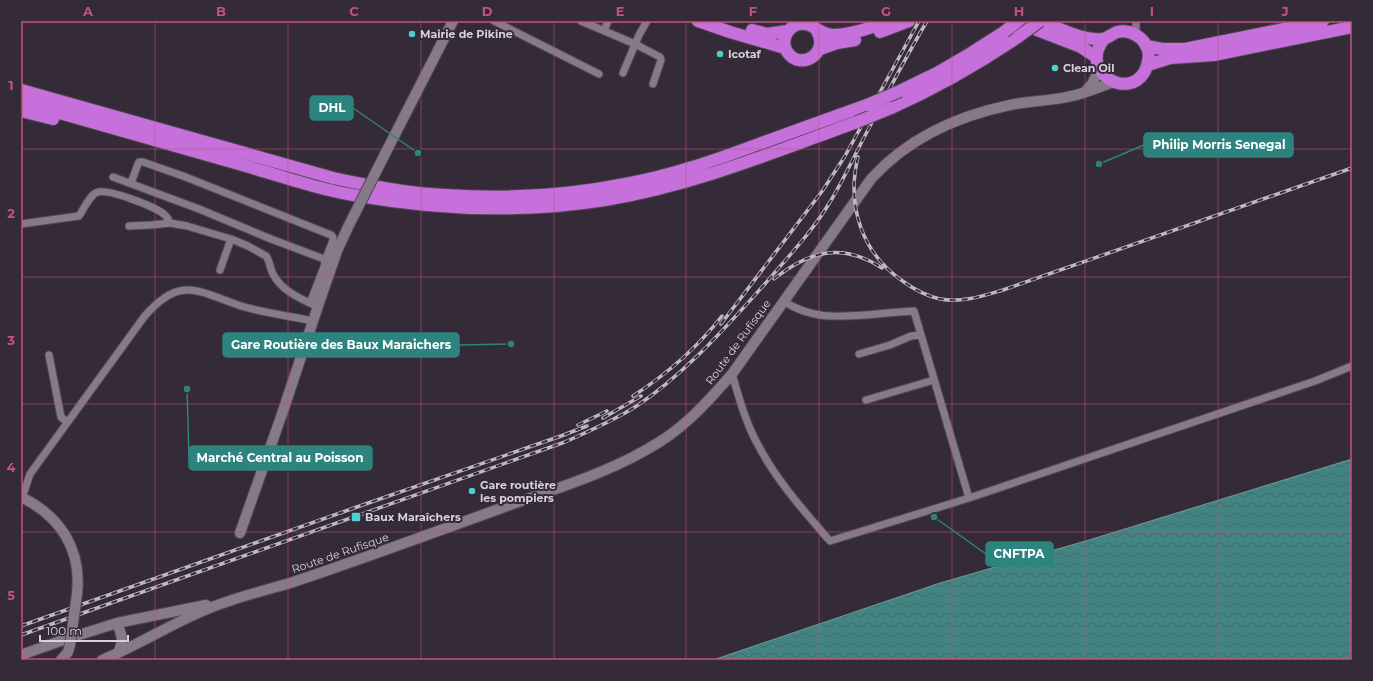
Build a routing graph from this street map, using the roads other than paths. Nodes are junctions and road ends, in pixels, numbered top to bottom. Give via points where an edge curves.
1 (453, 21) edge
2 (581, 21) edge
3 (608, 21) edge
4 (647, 21) edge
5 (698, 21) edge
6 (722, 21) edge
7 (889, 21) edge
8 (909, 21) edge
9 (1014, 21) edge
10 (1018, 21) edge
11 (1040, 21) edge
12 (1132, 21) edge
13 (1136, 21) edge
14 (1323, 21) edge
15 (498, 22) edge
16 (1352, 27) edge
17 (604, 30) junction
18 (788, 31) junction
19 (817, 31) junction
20 (1123, 32) junction
21 (1136, 35) junction
22 (1104, 39) junction
23 (635, 44) junction
24 (1146, 46) junction
25 (785, 48) junction
26 (820, 49) junction
27 (1096, 57) junction
28 (1148, 65) junction
29 (1100, 70) junction
30 (599, 74) dead end
31 (623, 74) dead end
32 (1114, 82) junction
33 (653, 84) dead end
34 (21, 90) edge
35 (1084, 93) junction
36 (21, 102) edge
37 (21, 111) edge
38 (95, 124) junction
39 (113, 177) dead end
40 (131, 183) junction
41 (170, 223) junction
42 (21, 224) edge
43 (129, 226) dead end
44 (231, 239) junction
45 (325, 262) junction
46 (220, 270) dead end
47 (783, 301) junction
48 (314, 305) junction
49 (313, 321) junction
50 (921, 335) junction
51 (859, 354) dead end
52 (49, 355) dead end
53 (1352, 366) edge
54 (732, 374) junction
55 (934, 380) junction
56 (866, 400) dead end
57 (67, 422) junction
58 (21, 498) edge
59 (970, 498) junction
60 (240, 532) dead end
61 (228, 601) junction
62 (116, 623) junction
63 (118, 653) junction
64 (21, 655) edge
65 (61, 660) edge
66 (102, 660) edge

1 - 48 main road, bridge via 348,227
2 - 17 street
3 - 17 street
4 - 23 street
5 - 25 highway
6 - 18 highway via 760,32
7 - 19 highway via 869,28 832,35
8 - 26 highway via 862,38
9 - 27 highway via 1081,47
10 - 34 highway, bridge via 937,73 866,105 700,165 594,190 537,195 444,195 333,178
11 - 22 highway via 1082,37
11 - 38 highway, bridge via 957,75 857,122 699,179 583,203 485,209 440,207 356,196
12 - 20 street
13 - 21 street
14 - 24 highway via 1185,50 1162,50
15 - 30 street
16 - 28 highway via 1214,55 1170,58
17 - 23 street
18 - 19 highway via 793,26 806,24
18 - 25 highway
19 - 26 highway via 821,40
20 - 21 highway
20 - 22 highway via 1116,32
21 - 24 highway
22 - 27 highway
23 - 31 street
23 - 33 street via 661,58
24 - 28 highway via 1149,55
25 - 26 highway via 791,56 801,60 812,58
27 - 29 highway
28 - 32 highway via 1141,76 1130,83
29 - 32 highway via 1105,77
29 - 35 main road
32 - 35 main road, Route de Rufisque
35 - 47 main road, Route de Rufisque via 1012,104 968,116 910,144 871,179
36 - 38 highway
37 - 38 highway via 74,124
39 - 40 street
40 - 45 street via 322,258
40 - 45 street via 139,162 143,162 331,235 333,240
41 - 42 street via 166,216 140,202 102,192 94,194 79,216
41 - 43 street
41 - 44 street
44 - 46 street
44 - 48 street via 266,256 272,274 280,285
45 - 48 street
47 - 50 street via 810,314 830,317 914,311
47 - 54 main road, Route de Rufisque
48 - 49 main road
49 - 57 street via 242,306 199,290 171,294 154,305
49 - 60 main road
50 - 51 street
50 - 55 street
52 - 57 street via 61,417
53 - 59 street via 1315,381
54 - 59 street via 756,442 774,472 830,541
54 - 61 main road, Route de Rufisque via 682,426 623,462 596,474 298,580
55 - 56 street
55 - 59 street
57 - 58 street via 30,474
58 - 65 main road, bridge via 33,503 50,516 64,532 73,549 78,567 70,645
61 - 62 main road, Route de Rufisque
61 - 63 main road, Route de Rufisque via 185,619
62 - 63 main road via 122,644
62 - 64 main road, Route de Rufisque
63 - 66 main road, Route de Rufisque

